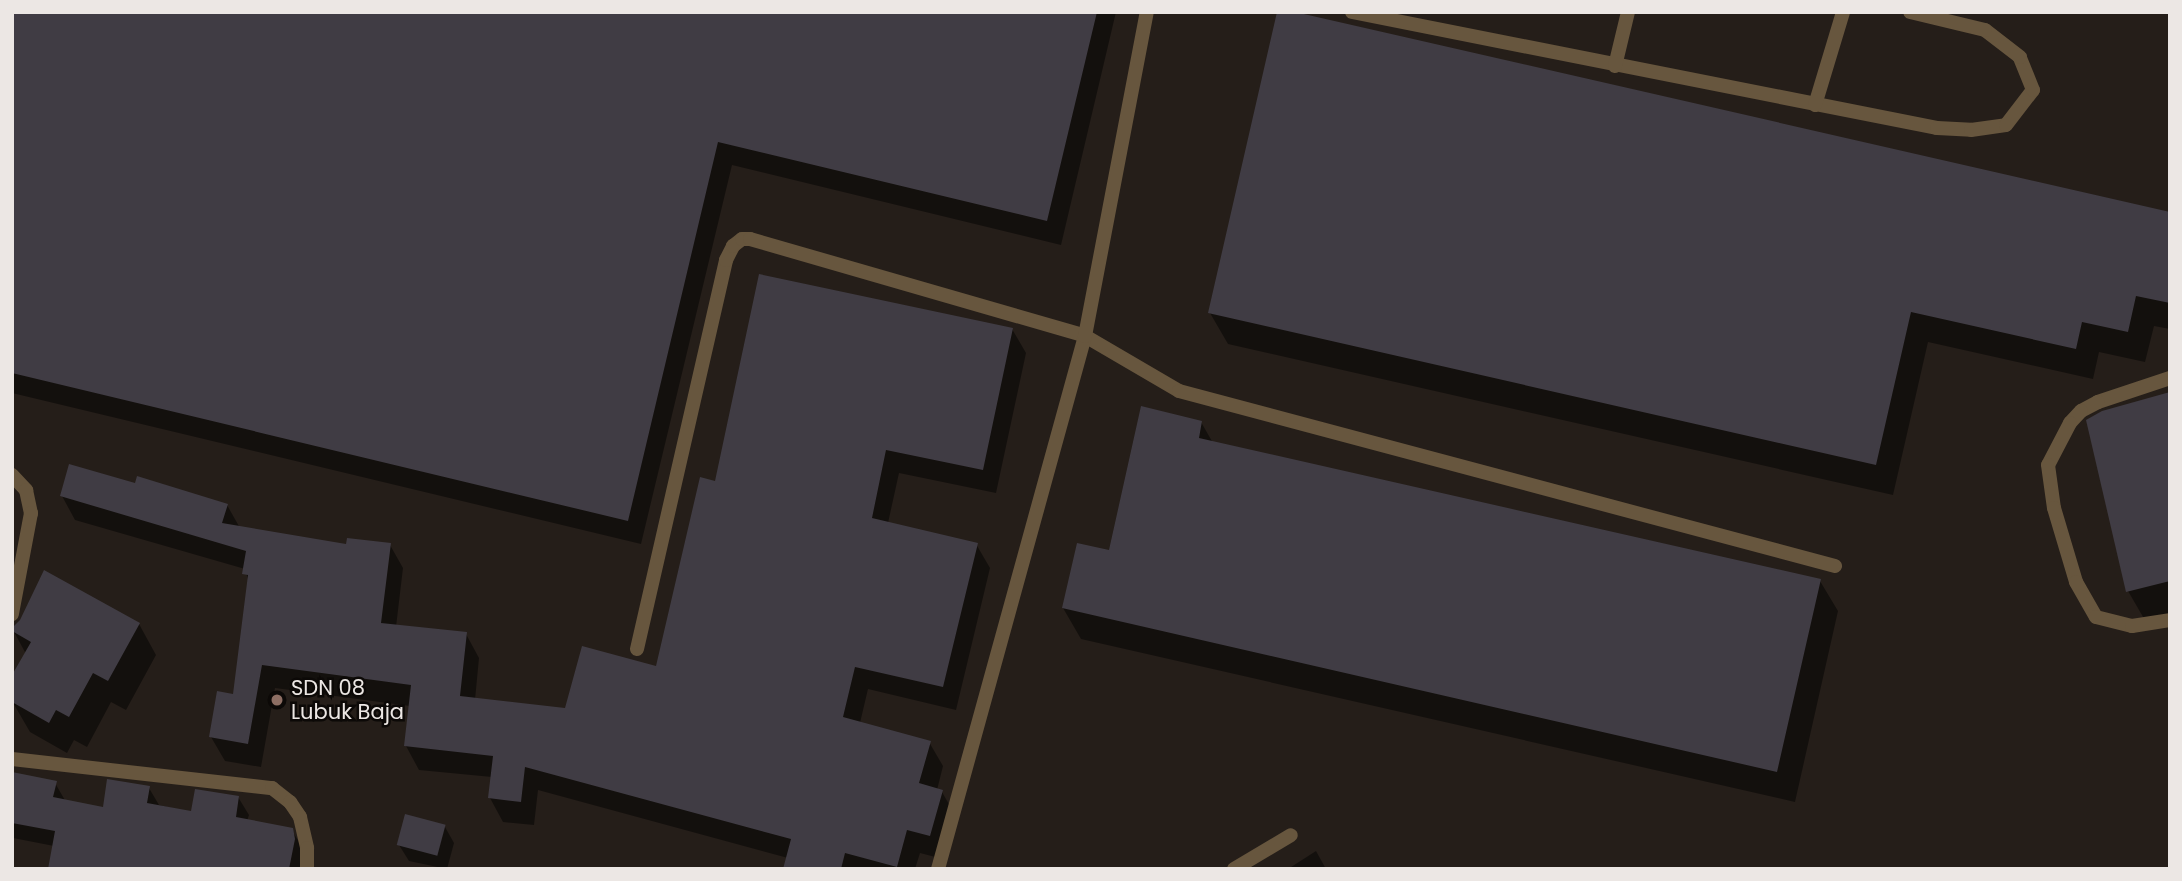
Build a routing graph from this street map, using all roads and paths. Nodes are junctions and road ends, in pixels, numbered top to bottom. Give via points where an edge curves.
1 (1147, 12) edge
2 (1352, 12) edge
3 (1628, 12) edge
4 (1843, 12) edge
5 (1910, 12) edge
6 (1420, 20) edge
7 (1615, 65) junction
8 (1815, 105) junction
9 (1085, 336) junction
10 (2170, 378) edge
11 (12, 475) edge
12 (1835, 566) dead end
13 (12, 614) edge
14 (2170, 620) edge
15 (636, 649) dead end
16 (12, 759) edge
17 (1291, 835) dead end
18 (307, 869) edge
19 (938, 869) edge
20 (1234, 869) edge

1 - 9 lane
2 - 6 lane
3 - 7 lane
4 - 8 lane
5 - 8 lane via 1985,30 2020,57 2033,90 2006,125 1937,128
6 - 7 lane
7 - 8 lane
9 - 12 lane via 1179,391
9 - 15 lane via 760,240 742,239 726,260
9 - 19 lane
10 - 14 lane via 2081,411 2048,465 2054,508 2076,582 2096,617 2132,626
11 - 13 lane via 26,490 31,513
16 - 18 lane via 272,788 300,817
17 - 20 lane

